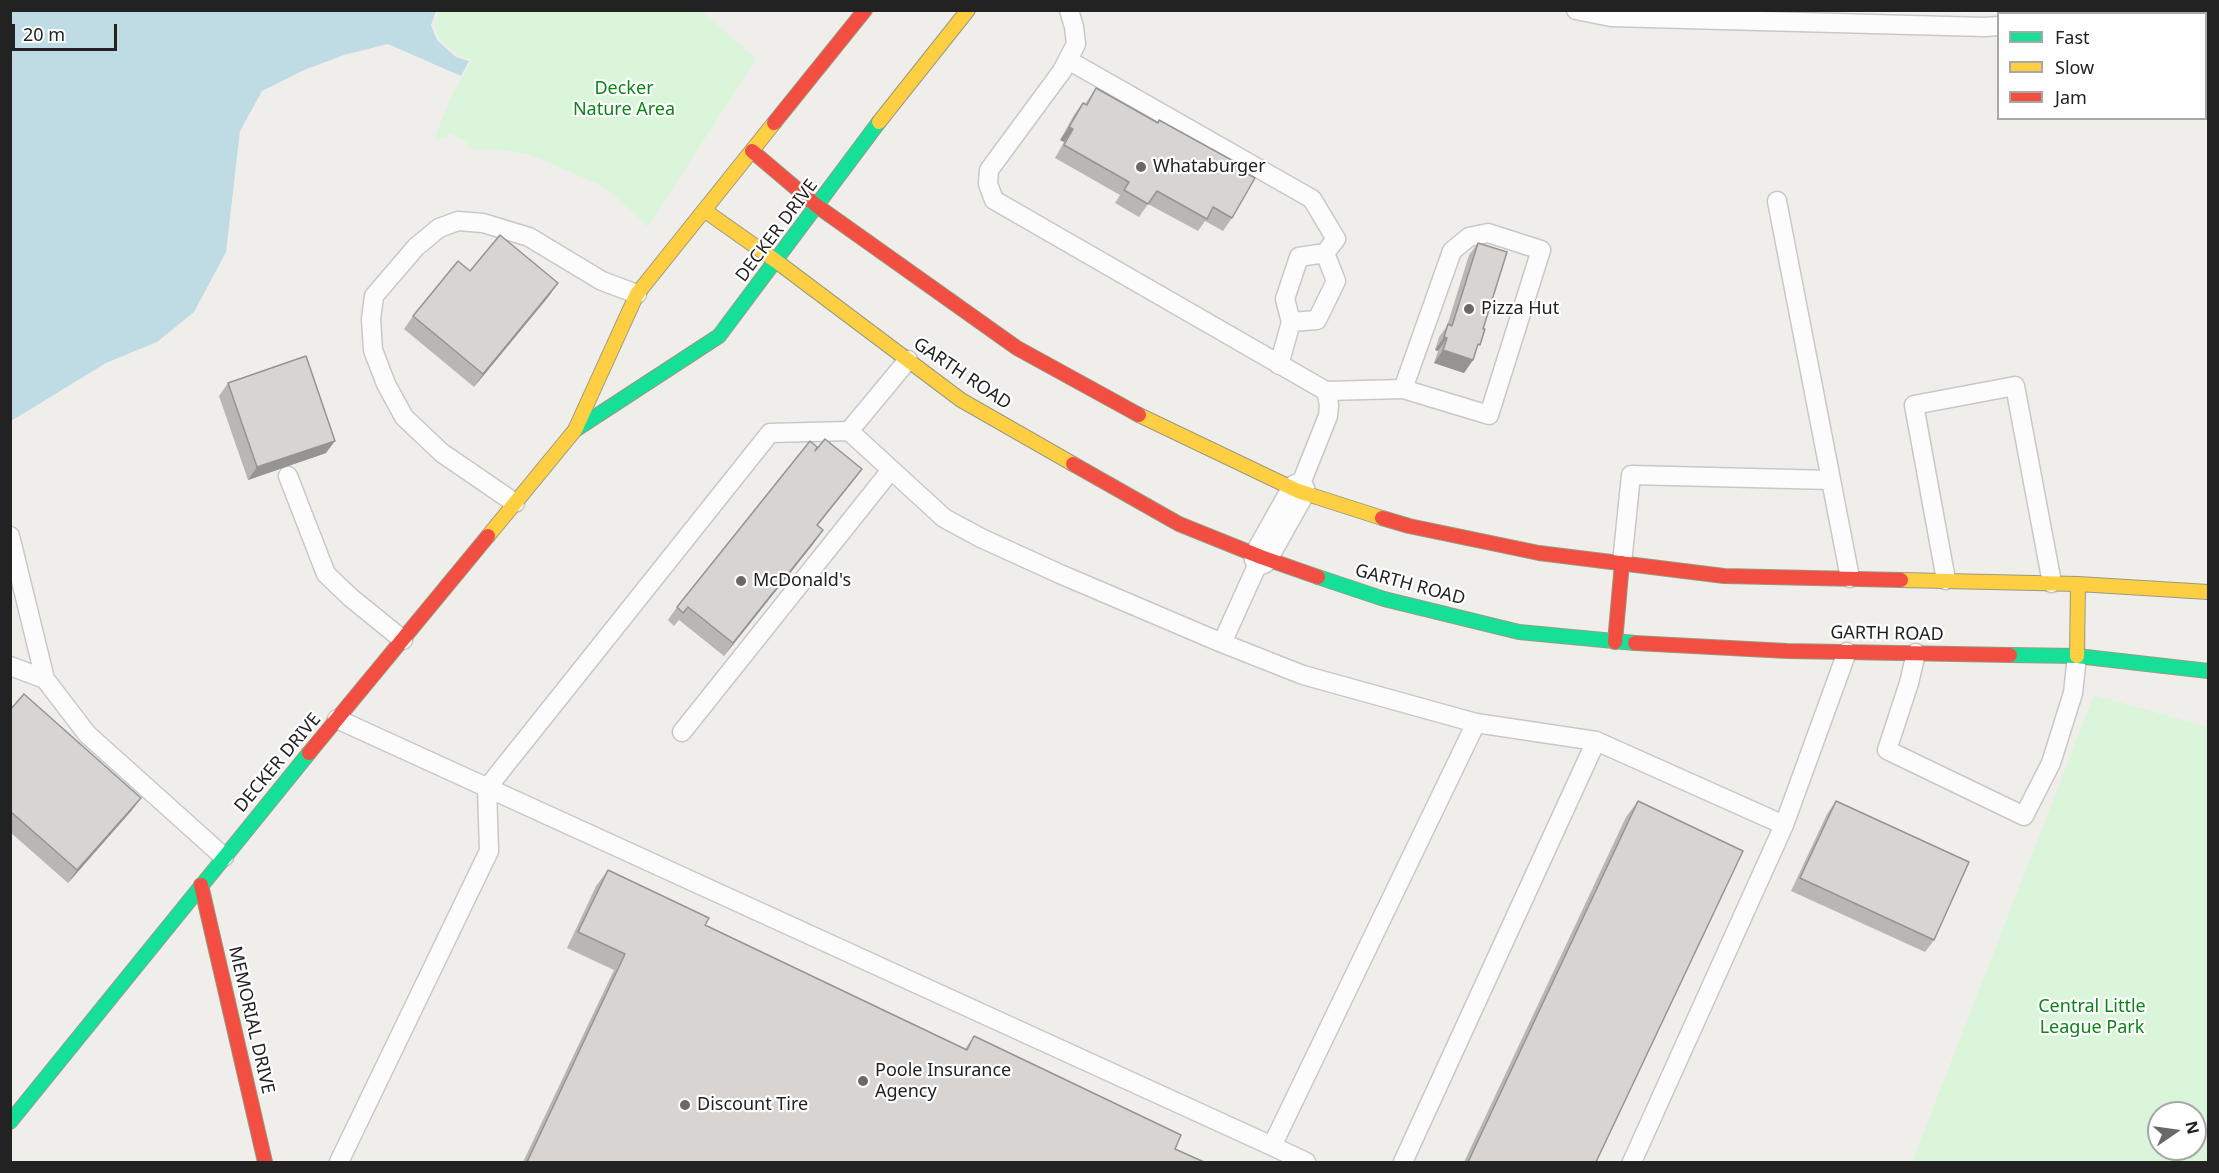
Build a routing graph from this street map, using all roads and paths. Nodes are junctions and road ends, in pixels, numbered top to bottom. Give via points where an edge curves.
1 (865, 10) edge
2 (968, 10) edge
3 (1069, 10) edge
4 (1576, 10) edge
5 (1997, 26) edge
6 (1068, 60) junction
7 (752, 151) junction
8 (1777, 201) dead end
9 (817, 206) junction
10 (704, 210) junction
11 (1325, 254) junction
12 (776, 261) junction
13 (637, 294) junction
14 (1291, 322) junction
15 (908, 360) junction
16 (1279, 365) junction
17 (1402, 389) junction
18 (1326, 392) junction
19 (575, 430) junction
20 (849, 431) junction
21 (891, 470) junction
22 (288, 476) edge
23 (1831, 480) junction
24 (1298, 491) junction
25 (515, 503) junction
26 (10, 536) edge
27 (1261, 557) junction
28 (1622, 563) junction
29 (1850, 578) junction
30 (1946, 580) junction
31 (2052, 583) junction
32 (2078, 584) junction
33 (2208, 592) edge
34 (403, 640) junction
35 (1615, 642) junction
36 (1222, 643) junction
37 (1846, 652) junction
38 (1916, 652) junction
39 (2077, 656) junction
40 (10, 666) edge
41 (2208, 671) edge
42 (45, 679) junction
43 (337, 719) junction
44 (1476, 723) junction
45 (682, 732) dead end
46 (1596, 741) junction
47 (487, 788) junction
48 (1784, 825) junction
49 (224, 857) junction
50 (201, 885) junction
51 (10, 1122) edge
52 (1272, 1146) junction
53 (265, 1162) edge
54 (339, 1162) edge
55 (1306, 1162) edge
56 (1403, 1162) edge
57 (1632, 1162) edge

1 - 7 main road, DECKER DRIVE
2 - 9 main road, DECKER DRIVE
3 - 6 lane via 1076,44
4 - 5 lane via 1611,17
6 - 11 lane via 1312,199 1336,239
6 - 16 lane via 989,170 988,184 994,200
7 - 9 main road
7 - 10 main road, DECKER DRIVE
8 - 23 lane
9 - 12 main road, DECKER DRIVE
9 - 24 main road via 1017,348 1161,427
10 - 12 main road, GARTH ROAD
10 - 13 main road, DECKER DRIVE
11 - 14 lane via 1299,257 1285,299
11 - 14 lane via 1336,280 1317,320
12 - 15 main road, GARTH ROAD
12 - 19 main road, DECKER DRIVE via 719,336
13 - 19 main road, DECKER DRIVE
13 - 25 lane via 602,281 529,237 483,223 458,221 439,228 416,247 374,296 373,350 404,417 442,453
14 - 16 lane
15 - 20 lane
15 - 27 main road, GARTH ROAD via 961,400 1179,524
16 - 18 lane
17 - 17 lane via 1490,415 1541,250 1488,233 1469,237 1452,250
17 - 18 lane
18 - 24 lane via 1328,416
19 - 25 main road, DECKER DRIVE
20 - 21 lane
20 - 47 lane via 770,433
21 - 36 lane via 944,518 981,538
21 - 45 lane
22 - 34 lane via 327,574
23 - 28 lane via 1631,475
23 - 29 lane
24 - 27 street
24 - 28 main road via 1409,526 1539,553
25 - 34 main road, DECKER DRIVE
26 - 42 lane
27 - 35 main road, GARTH ROAD via 1384,599 1507,629
27 - 36 lane
28 - 29 main road via 1724,576
28 - 35 main road
29 - 30 main road
30 - 31 main road
30 - 31 lane via 1914,405 2015,386
31 - 32 main road
32 - 33 main road
32 - 39 main road
34 - 43 main road, DECKER DRIVE
35 - 37 main road, GARTH ROAD
36 - 44 lane via 1304,675
37 - 38 main road, GARTH ROAD
37 - 48 lane
38 - 39 main road, GARTH ROAD
38 - 39 lane via 1887,750 2024,816 2051,763 2073,693
39 - 41 main road, GARTH ROAD
40 - 42 lane
42 - 49 lane via 87,734
43 - 47 lane
43 - 49 main road, DECKER DRIVE
44 - 46 lane
44 - 52 lane
46 - 48 lane
46 - 56 lane
47 - 52 lane
47 - 54 lane via 489,851
48 - 57 lane
49 - 50 main road, DECKER DRIVE
50 - 51 main road, DECKER DRIVE
50 - 53 main road, MEMORIAL DRIVE
52 - 55 lane

